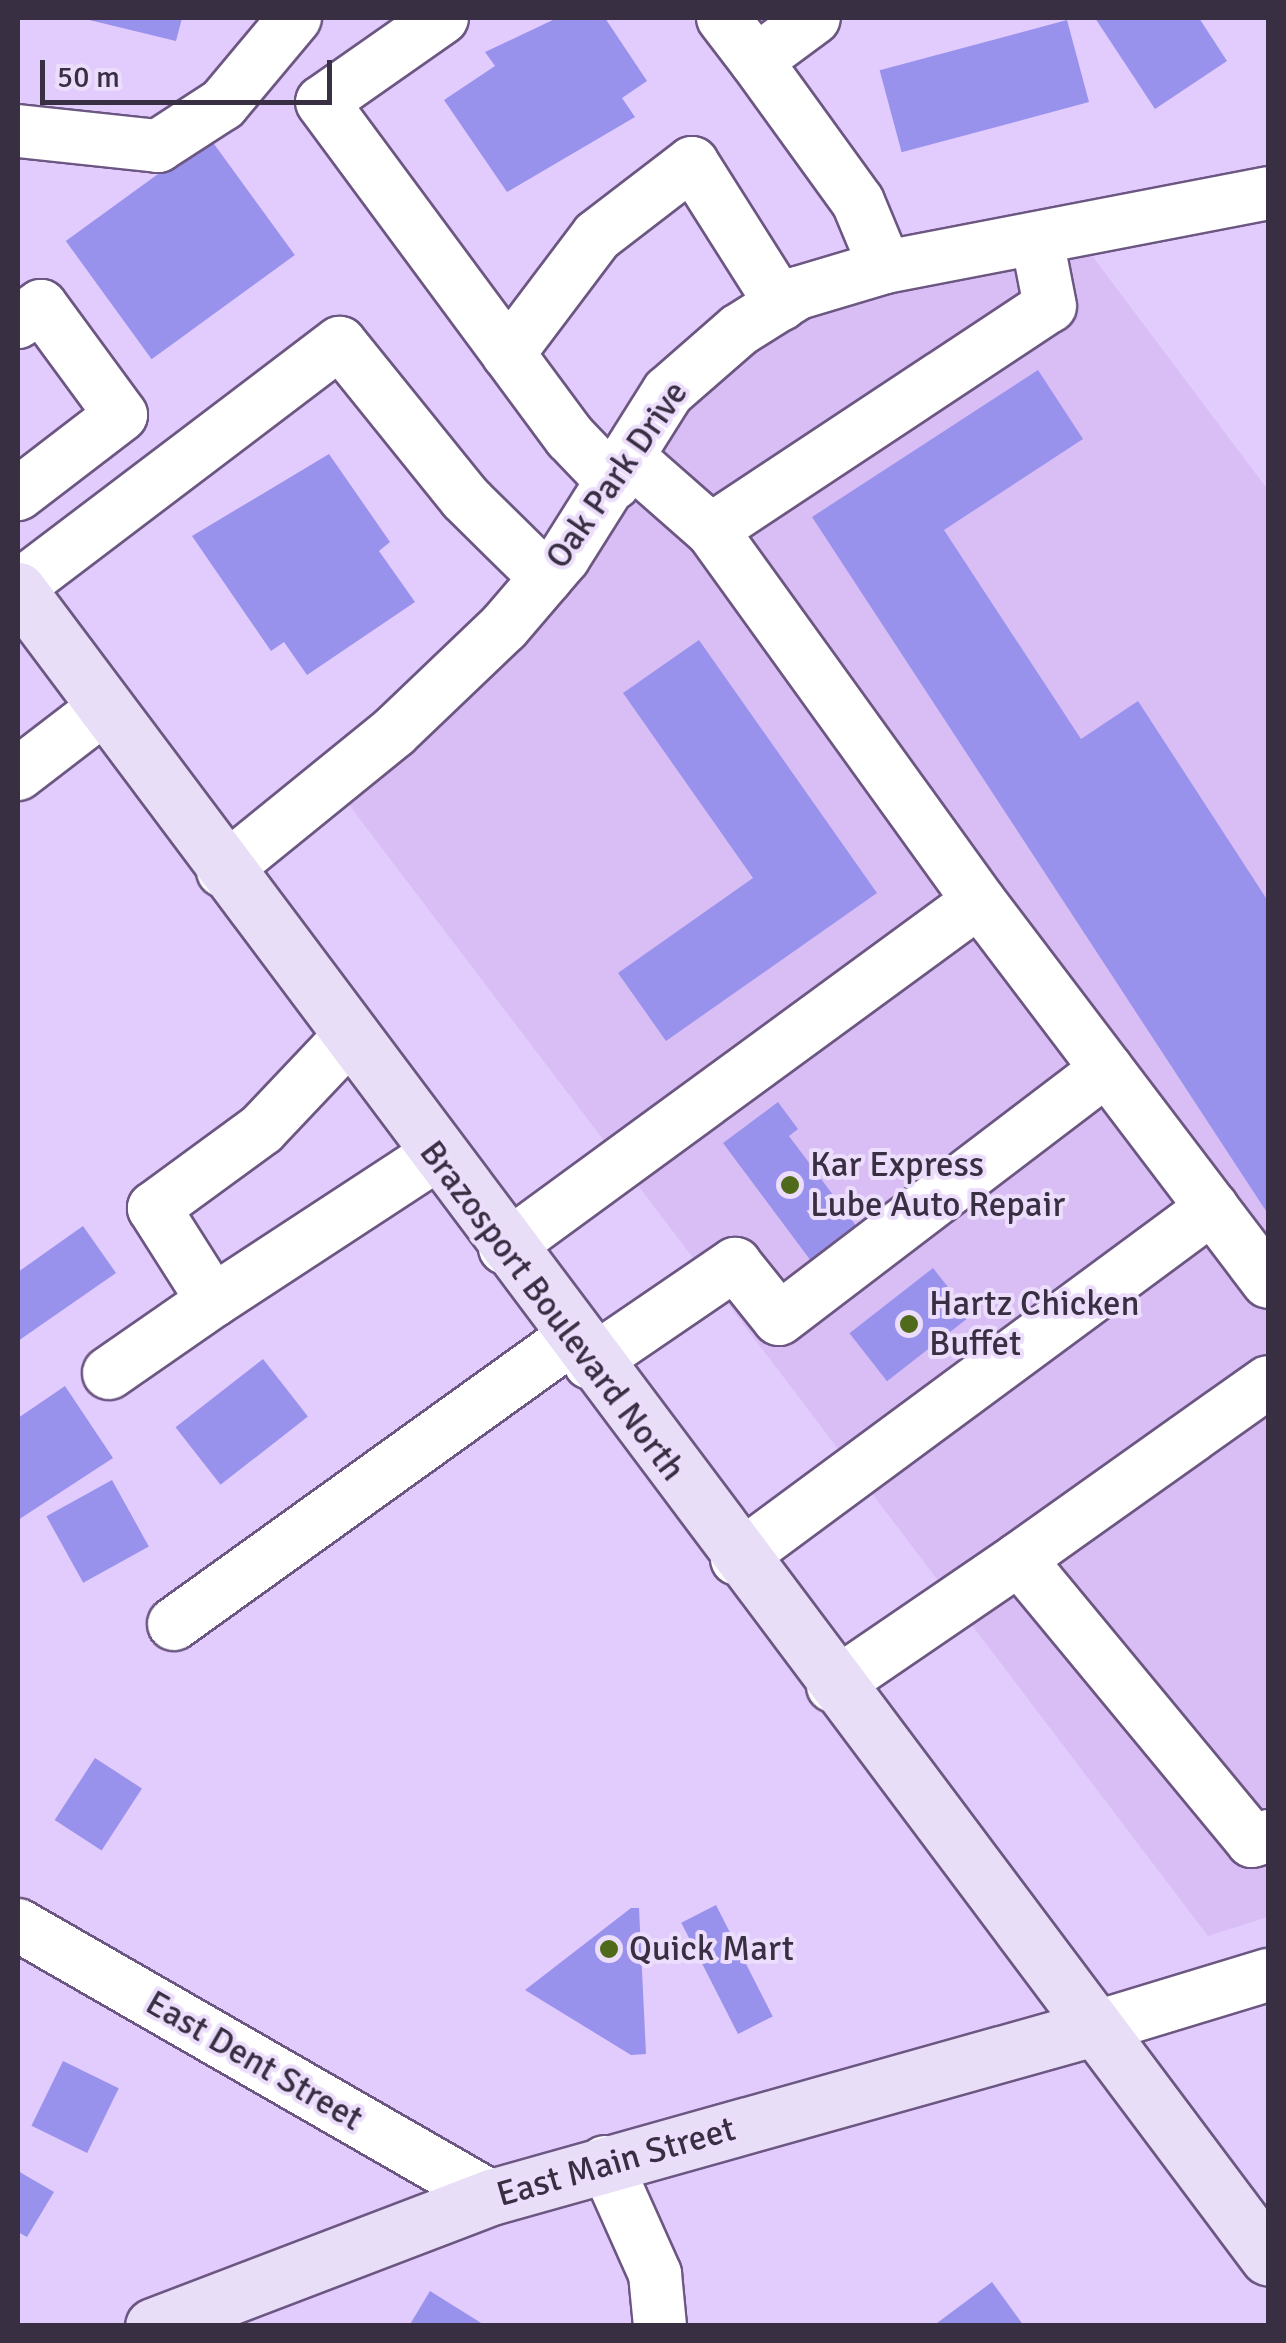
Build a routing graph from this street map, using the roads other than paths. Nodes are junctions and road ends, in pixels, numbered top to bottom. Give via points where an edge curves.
1 (295, 18) edge
2 (442, 18) edge
3 (723, 18) edge
4 (814, 18) edge
5 (756, 62) junction
6 (18, 131) edge
7 (1268, 193) edge
8 (1038, 240) junction
9 (885, 267) junction
10 (781, 304) junction
11 (18, 322) edge
12 (508, 354) junction
13 (622, 470) junction
14 (18, 494) edge
15 (711, 530) junction
16 (546, 578) junction
17 (18, 588) edge
18 (104, 708) junction
19 (18, 774) edge
20 (223, 871) junction
21 (979, 901) junction
22 (348, 1038) junction
23 (1107, 1069) junction
24 (436, 1155) junction
25 (1212, 1208) junction
26 (505, 1248) junction
27 (1268, 1282) edge
28 (214, 1301) junction
29 (581, 1350) junction
30 (109, 1373) dead end
31 (1268, 1382) edge
32 (737, 1558) junction
33 (1019, 1559) junction
34 (174, 1624) dead end
35 (832, 1686) junction
36 (1268, 1836) edge
37 (18, 1925) edge
38 (1268, 1974) edge
39 (1090, 2029) junction
40 (605, 2162) junction
41 (491, 2198) junction
42 (1268, 2257) edge
43 (154, 2326) edge
44 (660, 2326) edge

1 - 6 street via 222,104 158,146
2 - 12 street via 322,102
3 - 5 street
4 - 5 street
5 - 9 street via 858,202
7 - 8 street, Oak Park Drive
8 - 9 street, Oak Park Drive
8 - 15 street via 1050,306
9 - 10 street, Oak Park Drive
10 - 12 street via 692,163 597,236
10 - 13 street, Oak Park Drive via 668,392
11 - 14 street via 41,306 121,414
12 - 13 street
13 - 15 street
13 - 16 street, Oak Park Drive
15 - 21 street
16 - 17 street via 465,498 340,343
16 - 20 street, Oak Park Drive via 394,732
17 - 18 main road, Brazosport Boulevard North
18 - 19 street
18 - 20 main road, Brazosport Boulevard North
20 - 22 main road, Brazosport Boulevard North
21 - 23 street
21 - 26 street
22 - 24 main road, Brazosport Boulevard North
22 - 28 street via 262,1129 154,1208
23 - 25 street
23 - 29 street via 778,1319 735,1264
24 - 26 main road, Brazosport Boulevard North
24 - 28 street
25 - 27 street
25 - 32 street
26 - 29 main road, Brazosport Boulevard North
28 - 30 street
29 - 32 main road, Brazosport Boulevard North
29 - 34 street
31 - 33 street
32 - 35 main road, Brazosport Boulevard North
33 - 35 street
33 - 36 street via 1252,1841
35 - 39 main road, Brazosport Boulevard North
37 - 41 street, East Dent Street
38 - 39 street
39 - 40 main road, East Main Street
39 - 42 main road, Brazosport Boulevard North
40 - 41 main road, East Main Street
40 - 44 street via 655,2274
41 - 43 main road, East Main Street

